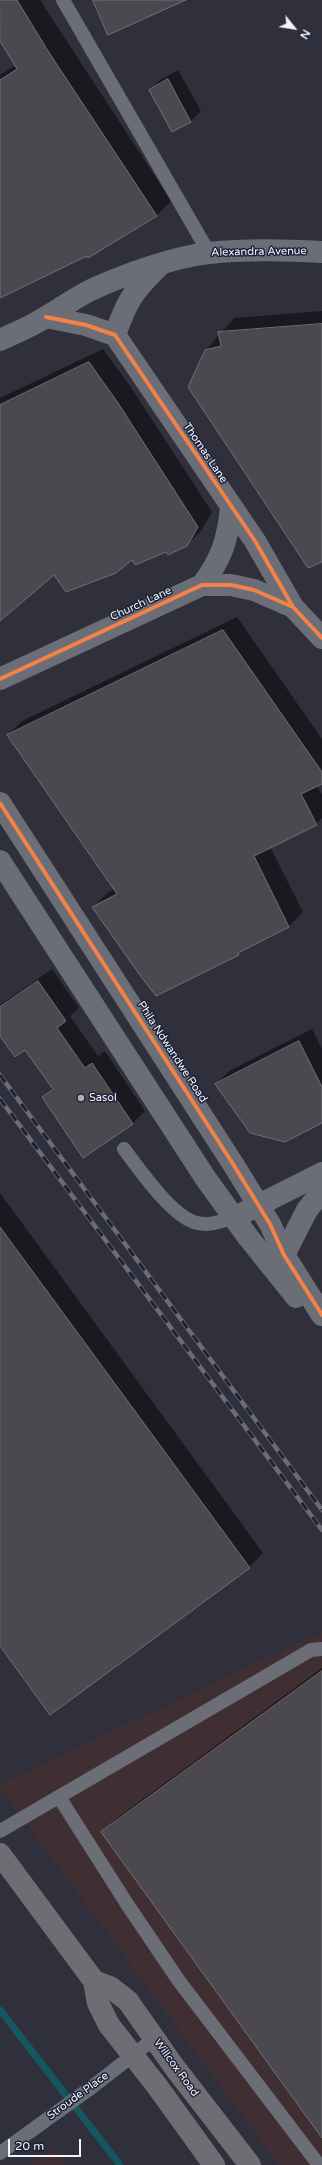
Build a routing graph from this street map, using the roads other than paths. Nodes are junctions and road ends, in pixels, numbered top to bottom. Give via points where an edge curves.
1 (63, 0) edge
2 (322, 252) edge
3 (209, 253) junction
4 (161, 264) junction
5 (46, 317) junction
6 (114, 335) junction
7 (0, 340) edge
8 (231, 507) junction
9 (202, 584) junction
10 (293, 607) junction
11 (320, 632) edge
12 (0, 679) edge
13 (0, 803) edge
14 (0, 860) edge
15 (124, 1149) dead end
16 (322, 1173) edge
17 (322, 1191) edge
18 (258, 1204) junction
19 (234, 1218) junction
20 (284, 1255) junction
21 (322, 1315) edge
22 (322, 1328) edge
23 (322, 1649) edge
24 (59, 1797) junction
25 (0, 1831) edge
26 (0, 1854) edge
27 (94, 1981) junction
28 (155, 2038) junction
29 (132, 2056) junction
30 (3, 2145) edge
31 (214, 2165) edge
32 (250, 2165) edge
33 (319, 2165) edge

1 - 3 lane
2 - 3 street, Alexandra Avenue via 289,250
3 - 4 street, Alexandra Avenue
4 - 5 street, Alexandra Avenue via 91,290
4 - 6 street via 128,301
5 - 6 street via 86,325
5 - 7 street, Alexandra Avenue
6 - 8 street, Thomas Lane
8 - 9 street via 228,534 222,555
8 - 10 street, Thomas Lane via 255,541
9 - 10 street, Church Lane via 231,585 254,590
9 - 12 street, Church Lane
10 - 11 street, Thomas Lane
13 - 18 street, Phila Ndwandwe Road
14 - 19 street
15 - 19 lane via 153,1187 187,1220 198,1224 210,1224
16 - 18 street
17 - 20 street via 307,1210
18 - 19 street
18 - 20 street, Phila Ndwandwe Road
19 - 22 street
20 - 21 street, Phila Ndwandwe Road
23 - 24 lane via 311,1650
24 - 25 lane
24 - 33 lane via 126,1904 179,1981
26 - 27 main road
27 - 28 main road, Willcox Road via 110,1987 128,2001
27 - 29 main road via 98,2004 109,2025
28 - 29 lane, Stroude Place
28 - 32 main road, Willcox Road
29 - 30 lane, Stroude Place via 44,2121
29 - 31 main road

